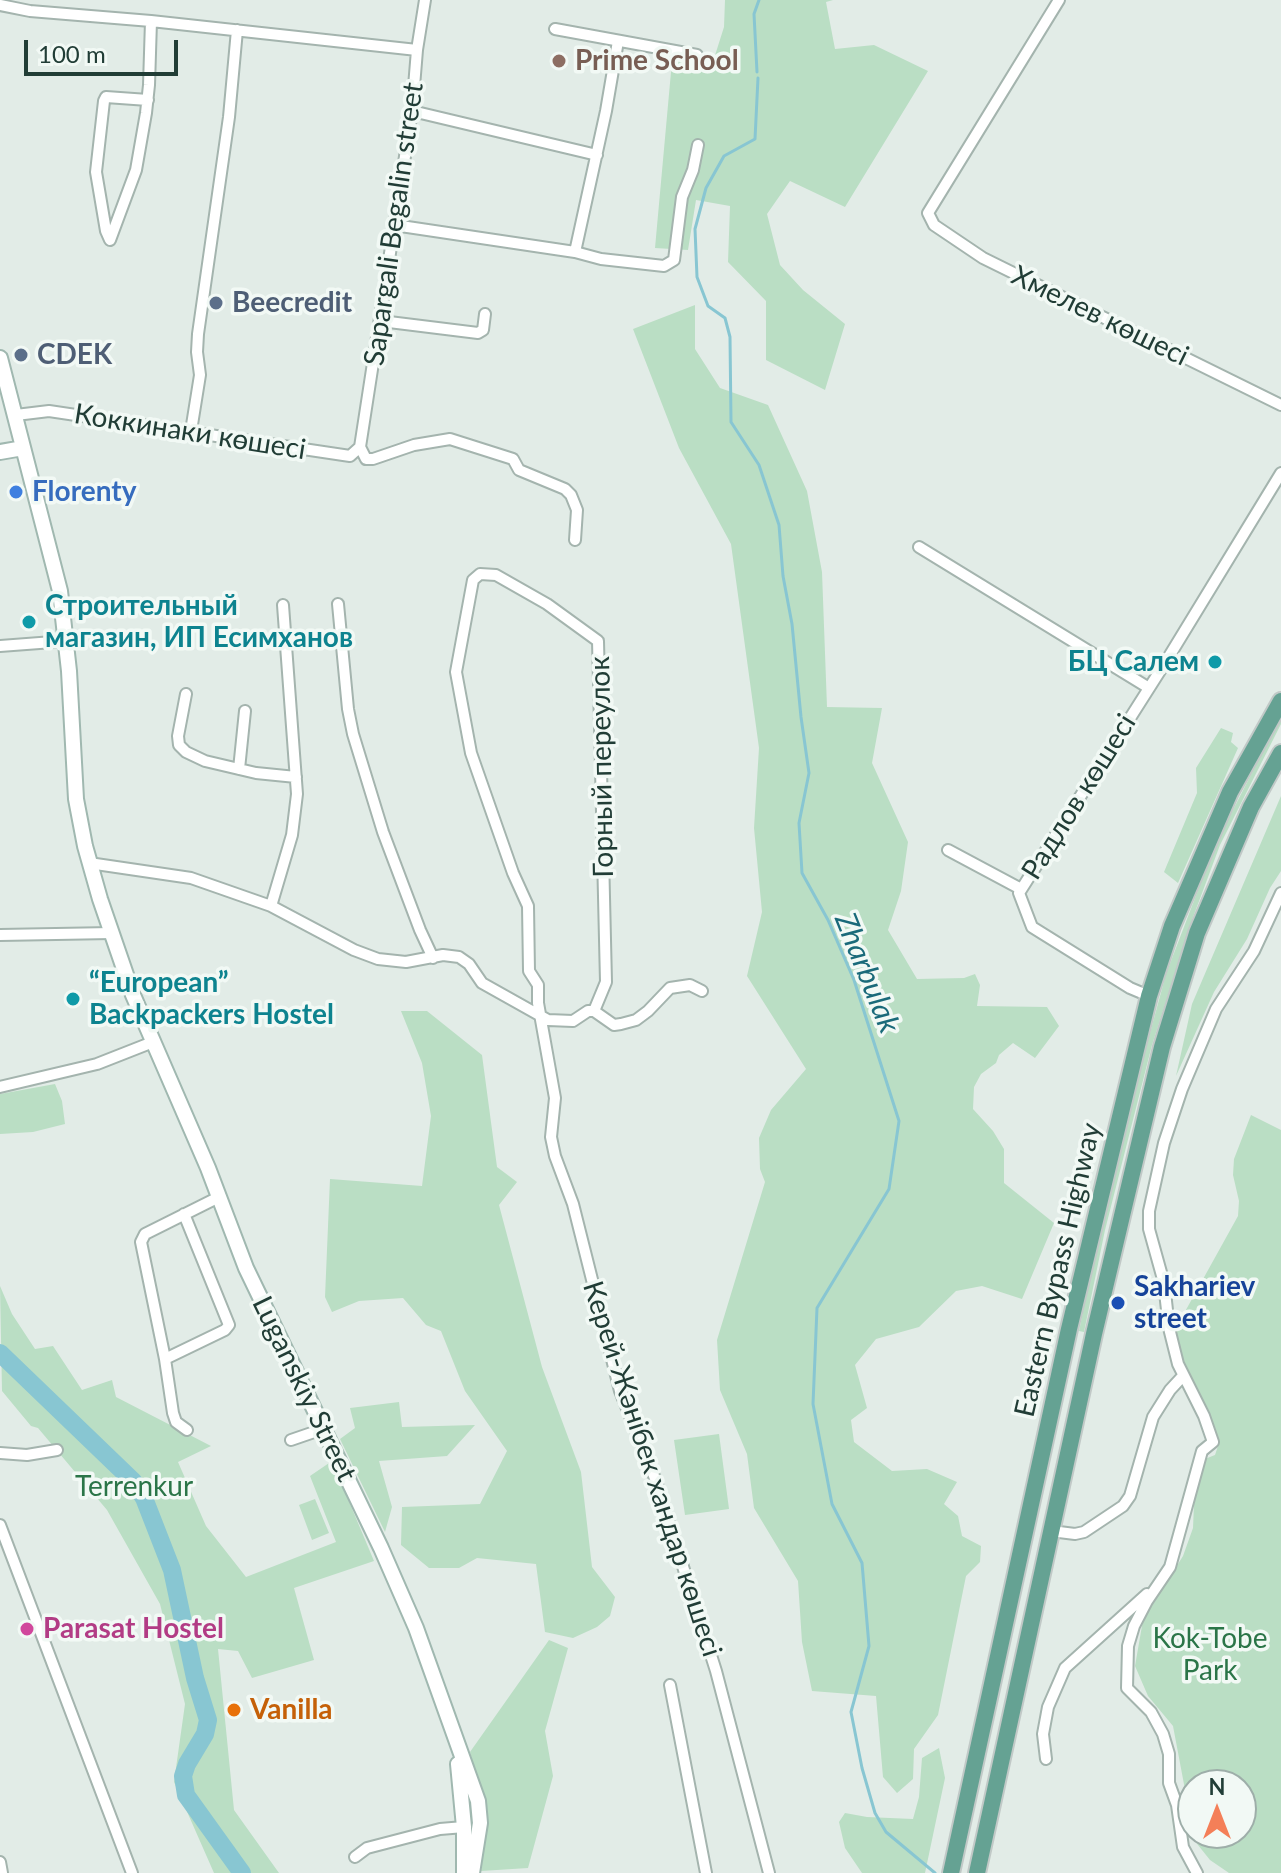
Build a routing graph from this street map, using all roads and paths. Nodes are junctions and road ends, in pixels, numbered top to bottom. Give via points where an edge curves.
1 (425, 0) edge
2 (1059, 0) edge
3 (0, 5) edge
4 (151, 21) junction
5 (555, 29) dead end
6 (237, 30) junction
7 (618, 41) junction
8 (417, 50) junction
9 (697, 55) dead end
10 (148, 100) junction
11 (412, 111) junction
12 (698, 145) dead end
13 (597, 155) junction
14 (394, 225) junction
15 (575, 252) junction
16 (485, 314) dead end
17 (381, 321) junction
18 (0, 358) edge
19 (1281, 405) edge
20 (16, 415) junction
21 (191, 431) junction
22 (360, 447) junction
23 (23, 448) junction
24 (0, 452) edge
25 (1281, 473) edge
26 (575, 540) dead end
27 (919, 547) dead end
28 (338, 604) dead end
29 (283, 605) dead end
30 (66, 641) junction
31 (0, 646) edge
32 (1149, 688) junction
33 (186, 694) dead end
34 (1281, 701) edge
35 (245, 711) dead end
36 (1281, 753) edge
37 (239, 769) junction
38 (296, 777) junction
39 (948, 850) dead end
40 (89, 863) junction
41 (1021, 889) junction
42 (1281, 893) edge
43 (271, 906) junction
44 (112, 933) junction
45 (0, 935) edge
46 (433, 958) junction
47 (702, 991) dead end
48 (1149, 996) junction
49 (594, 1011) junction
50 (540, 1017) junction
51 (153, 1042) junction
52 (0, 1087) edge
53 (219, 1197) junction
54 (184, 1214) junction
55 (165, 1359) junction
56 (1182, 1377) junction
57 (323, 1429) junction
58 (187, 1430) dead end
59 (291, 1440) dead end
60 (57, 1450) dead end
61 (0, 1453) edge
62 (0, 1525) edge
63 (1051, 1531) junction
64 (1155, 1589) junction
65 (670, 1685) dead end
66 (453, 1736) junction
67 (1046, 1759) dead end
68 (464, 1827) junction
69 (355, 1857) dead end
70 (0, 1862) edge
71 (2, 1873) edge
72 (132, 1873) edge
73 (464, 1873) edge
74 (472, 1873) edge
75 (706, 1873) edge
76 (769, 1873) edge
77 (951, 1873) edge
78 (977, 1873) edge
79 (1197, 1873) edge

1 - 8 street, Sapargali Begalin street
2 - 19 street, Хмелев көшесі via 928,213 934,225 983,258
3 - 4 street
4 - 6 street
4 - 10 street
5 - 7 street
6 - 8 street
6 - 21 street via 198,334 200,375
7 - 9 street
7 - 13 street
8 - 11 street, Sapargali Begalin street
10 - 10 street via 104,101 96,172 110,240 136,170
11 - 13 street
11 - 14 street, Sapargali Begalin street
12 - 15 street via 682,197 674,260 664,266
13 - 15 street
14 - 15 street
14 - 17 street, Sapargali Begalin street
16 - 17 street via 478,333
17 - 22 street, Sapargali Begalin street
18 - 20 street, Luganskiy Street
20 - 21 street, Коккинаки көшесі via 49,411
20 - 23 street, Luganskiy Street
21 - 22 street, Коккинаки көшесі via 350,456
22 - 26 street via 366,459 373,459 450,439 513,459 519,470 571,495 577,510
23 - 24 street
23 - 30 street, Luganskiy Street via 60,591
25 - 32 street, Радлов көшесі
27 - 32 street
28 - 46 street via 353,734 383,832
29 - 38 street
30 - 31 street
30 - 40 street, Luganskiy Street via 76,799
32 - 41 street, Радлов көшесі
33 - 37 street via 179,745 205,761
34 - 48 main road, Eastern Bypass Highway via 1230,792 1172,926
35 - 37 street
36 - 63 main road, Eastern Bypass Highway via 1251,807 1174,1002
37 - 38 street
38 - 43 street via 292,835
39 - 41 street
40 - 43 street via 191,878
40 - 44 street, Luganskiy Street
41 - 48 street, Радлов көшесі via 1032,927
42 - 56 street via 1254,951 1216,1009 1182,1089 1153,1189 1149,1229
43 - 46 street via 378,959
44 - 45 street
44 - 51 street, Luganskiy Street
46 - 50 street via 459,957 482,983
47 - 49 street via 678,984 636,1020 621,1024
48 - 77 main road, Eastern Bypass Highway
49 - 50 street via 573,1021
49 - 50 street, Горный переулок via 606,982 598,641 509,582 480,574 473,580 456,672 471,753 528,906 529,971 538,985
50 - 76 street, Керей-Жәнібек хандар көшесі via 555,1098 555,1156 573,1204 620,1391 656,1481 716,1671
51 - 52 street via 97,1064
51 - 53 street, Luganskiy Street
53 - 54 street
53 - 57 street, Luganskiy Street via 246,1268
54 - 55 street via 145,1234 141,1242
54 - 55 street via 229,1325
55 - 58 street via 173,1413
56 - 63 street via 1153,1417 1123,1506 1084,1532
56 - 64 street via 1213,1442 1202,1451 1170,1567
57 - 59 street
57 - 66 street, Luganskiy Street via 416,1628
60 - 61 street
62 - 72 street
63 - 78 main road, Eastern Bypass Highway
64 - 67 street via 1065,1668 1048,1707
64 - 79 street via 1128,1646 1127,1688 1151,1712 1169,1754 1169,1783 1183,1847
65 - 75 street
66 - 68 street, Luganskiy Street
66 - 74 street, Luganskiy Street via 478,1801
68 - 69 street via 367,1848
68 - 73 street, Luganskiy Street
70 - 71 street

